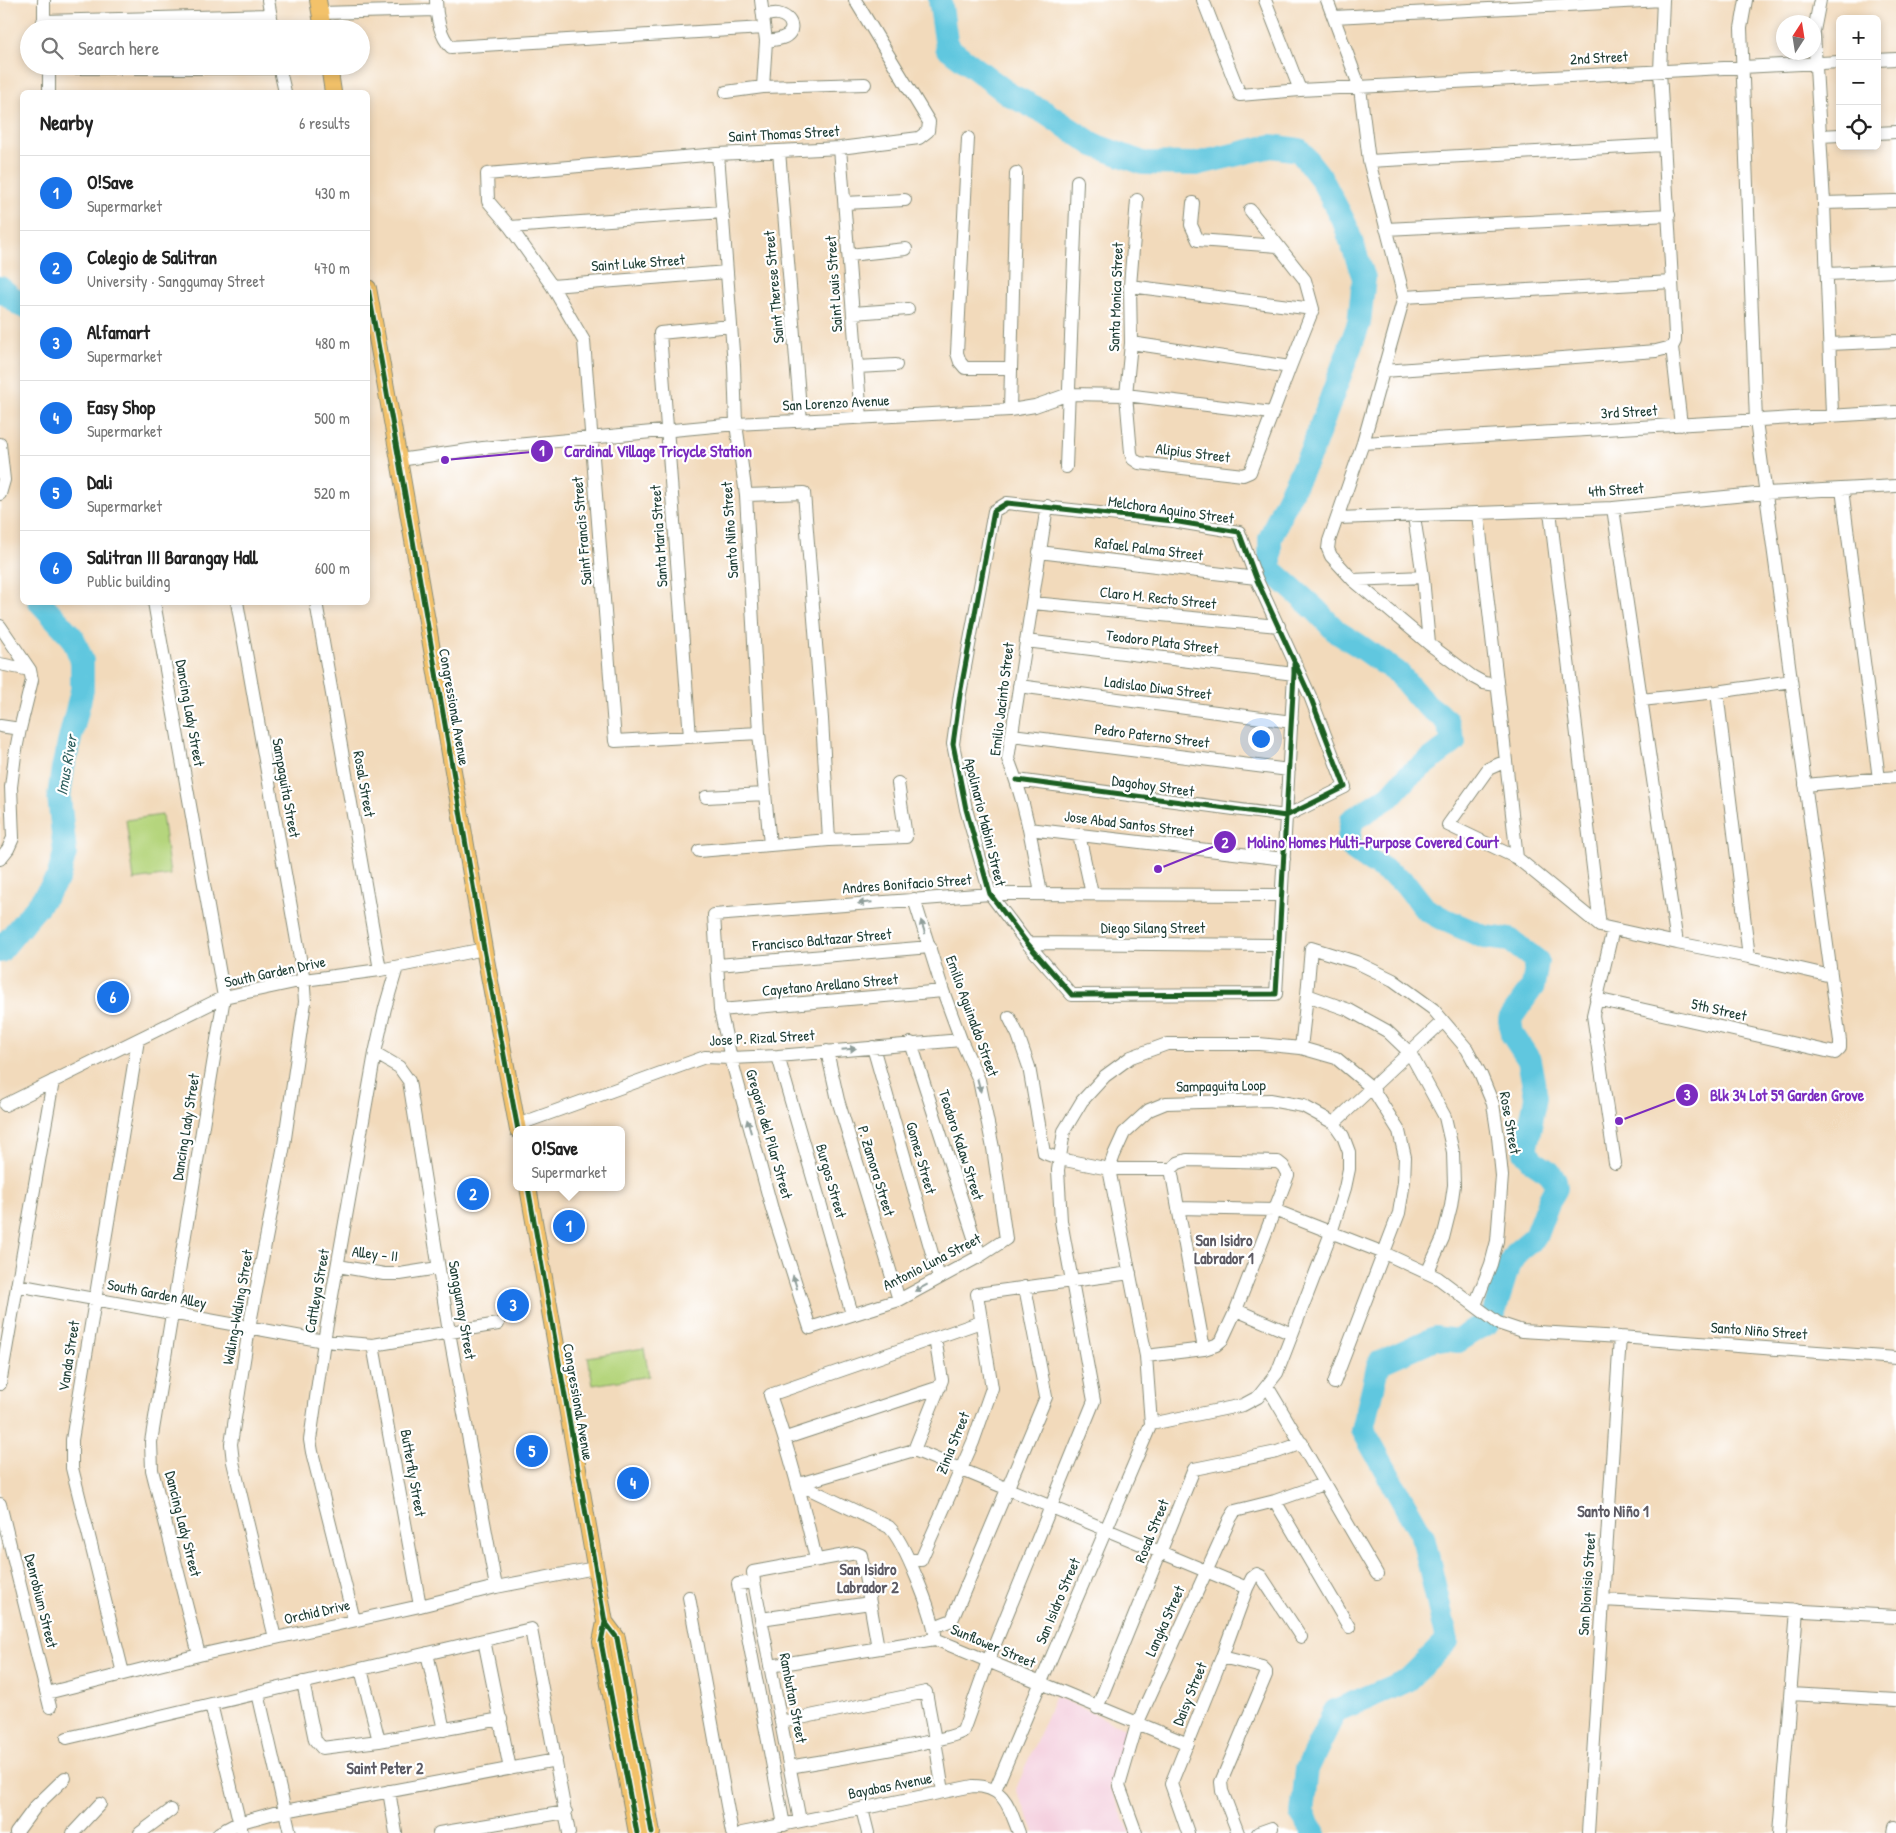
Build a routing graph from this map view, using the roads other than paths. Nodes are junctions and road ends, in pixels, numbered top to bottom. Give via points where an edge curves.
1 (44, 0) edge
2 (268, 0) edge
3 (761, 0) edge
4 (855, 0) edge
5 (1203, 0) edge
6 (1266, 0) edge
7 (1327, 0) edge
8 (1663, 0) edge
9 (1746, 0) edge
10 (1820, 0) edge
11 (437, 9) edge
12 (270, 15) junction
13 (1817, 15) edge
14 (321, 16) edge
15 (1334, 18) junction
16 (44, 20) edge
17 (157, 20) edge
18 (271, 20) edge
19 (764, 28) junction
20 (1896, 59) edge
21 (1816, 60) edge
22 (1881, 60) edge
23 (1836, 62) edge
24 (1816, 64) junction
25 (1742, 68) junction
26 (1660, 71) junction
27 (49, 75) edge
28 (281, 75) edge
29 (330, 75) edge
30 (865, 84) dead end
31 (763, 87) junction
32 (1360, 88) junction
33 (49, 90) edge
34 (285, 90) edge
35 (333, 90) edge
36 (1300, 90) junction
37 (726, 92) dead end
38 (1896, 132) edge
39 (1881, 133) edge
40 (1836, 135) edge
41 (1820, 136) junction
42 (968, 138) dead end
43 (1663, 145) junction
44 (840, 148) junction
45 (779, 151) junction
46 (718, 154) junction
47 (1369, 161) junction
48 (1016, 173) dead end
49 (487, 174) joint
50 (1077, 181) dead end
51 (905, 200) dead end
52 (1137, 200) dead end
53 (1896, 201) edge
54 (845, 203) junction
55 (1192, 203) dead end
56 (1824, 203) junction
57 (1250, 210) dead end
58 (723, 212) junction
59 (1669, 215) junction
60 (510, 227) junction
61 (1386, 229) junction
62 (1278, 246) junction
63 (906, 249) dead end
64 (849, 256) junction
65 (1896, 271) edge
66 (727, 272) junction
67 (1827, 274) junction
68 (1672, 282) junction
69 (552, 286) junction
70 (1130, 286) junction
71 (1404, 297) junction
72 (370, 299) edge
73 (1313, 308) junction
74 (908, 309) dead end
75 (853, 313) junction
76 (731, 326) junction
77 (1896, 341) edge
78 (1131, 343) junction
79 (1830, 344) junction
80 (1672, 348) junction
81 (896, 365) dead end
82 (857, 367) junction
83 (1290, 367) junction
84 (1010, 368) junction
85 (1384, 371) junction
86 (1069, 394) junction
87 (1126, 395) junction
88 (1010, 410) junction
89 (1272, 412) junction
90 (1896, 412) edge
91 (1832, 414) junction
92 (861, 418) junction
93 (801, 421) junction
94 (1756, 421) junction
95 (736, 424) junction
96 (1681, 425) junction
97 (667, 432) junction
98 (591, 439) junction
99 (1363, 443) junction
100 (0, 451) edge
101 (399, 460) junction
102 (1139, 463) joint
103 (1066, 467) dead end
104 (1896, 486) edge
105 (1842, 489) junction
106 (1766, 493) junction
107 (0, 494) edge
108 (746, 494) junction
109 (1047, 506) junction
110 (1613, 508) junction
111 (1550, 511) junction
112 (1478, 514) junction
113 (1414, 516) junction
114 (1338, 518) junction
115 (1039, 552) junction
116 (1423, 577) junction
117 (1256, 578) junction
118 (1353, 580) junction
119 (1033, 603) junction
120 (155, 605) edge
121 (238, 605) edge
122 (317, 605) edge
123 (0, 626) edge
124 (1279, 626) junction
125 (1026, 641) junction
126 (1429, 644) junction
127 (0, 664) edge
128 (1294, 669) junction
129 (30, 670) junction
130 (1791, 681) junction
131 (1496, 685) junction
132 (1019, 686) junction
133 (1717, 692) junction
134 (1641, 700) junction
135 (1292, 722) junction
136 (0, 726) edge
137 (20, 730) junction
138 (759, 733) junction
139 (1012, 735) junction
140 (690, 737) junction
141 (1506, 761) junction
142 (1289, 770) junction
143 (1896, 777) edge
144 (1879, 779) junction
145 (1017, 780) junction
146 (898, 783) dead end
147 (1806, 785) junction
148 (6, 786) edge
149 (765, 794) junction
150 (706, 797) dead end
151 (1286, 816) junction
152 (1029, 829) junction
153 (1079, 835) junction
154 (829, 840) junction
155 (770, 844) junction
156 (699, 851) dead end
157 (0, 858) edge
158 (1517, 858) junction
159 (1284, 859) junction
160 (990, 894) junction
161 (1040, 894) junction
162 (1092, 894) junction
163 (1282, 895) junction
164 (914, 899) junction
165 (714, 916) joint
166 (1600, 926) junction
167 (1613, 929) junction
168 (1028, 944) junction
169 (1677, 944) junction
170 (1279, 945) junction
171 (930, 947) junction
172 (484, 949) junction
173 (1749, 956) junction
174 (718, 965) junction
175 (397, 967) junction
176 (380, 970) junction
177 (1830, 976) junction
178 (304, 980) junction
179 (943, 991) junction
180 (1308, 995) junction
181 (224, 998) junction
182 (1596, 999) junction
183 (720, 1010) junction
184 (1009, 1017) dead end
185 (1443, 1021) junction
186 (138, 1040) junction
187 (960, 1040) junction
188 (911, 1043) junction
189 (873, 1047) junction
190 (1301, 1048) junction
191 (826, 1051) junction
192 (375, 1053) junction
193 (1410, 1053) junction
194 (778, 1056) junction
195 (730, 1058) junction
196 (53, 1081) junction
197 (1372, 1088) junction
198 (5, 1105) dead end
199 (1334, 1123) junction
200 (517, 1126) edge
201 (522, 1126) edge
202 (1060, 1159) junction
203 (1615, 1163) dead end
204 (1109, 1169) junction
205 (1171, 1169) junction
206 (529, 1191) edge
207 (1178, 1208) junction
208 (1274, 1210) junction
209 (1331, 1233) junction
210 (1006, 1235) joint
211 (1384, 1253) junction
212 (980, 1256) junction
213 (338, 1266) junction
214 (438, 1268) junction
215 (1130, 1273) junction
216 (1427, 1273) junction
217 (939, 1278) junction
218 (1072, 1280) junction
219 (17, 1285) junction
220 (1025, 1287) junction
221 (95, 1298) junction
222 (899, 1300) junction
223 (1477, 1306) junction
224 (1236, 1310) junction
225 (172, 1314) junction
226 (852, 1314) junction
227 (981, 1322) junction
228 (498, 1324) dead end
229 (249, 1328) junction
230 (810, 1328) joint
231 (449, 1332) junction
232 (1292, 1334) junction
233 (1620, 1336) junction
234 (935, 1338) junction
235 (324, 1341) junction
236 (373, 1345) junction
237 (1204, 1349) junction
238 (1146, 1356) junction
239 (1896, 1358) edge
240 (1334, 1383) dead end
241 (0, 1384) edge
242 (940, 1386) junction
243 (1268, 1386) junction
244 (1151, 1424) junction
245 (786, 1438) junction
246 (1302, 1443) junction
247 (914, 1450) junction
248 (961, 1469) junction
249 (799, 1484) junction
250 (1323, 1484) junction
251 (1008, 1488) junction
252 (1275, 1501) junction
253 (0, 1504) edge
254 (1052, 1507) junction
255 (1106, 1529) junction
256 (1161, 1552) junction
257 (816, 1560) junction
258 (909, 1560) junction
259 (595, 1568) junction
260 (1206, 1571) junction
261 (1377, 1574) dead end
262 (754, 1582) junction
263 (496, 1588) junction
264 (1247, 1588) junction
265 (689, 1597) dead end
266 (1603, 1600) junction
267 (870, 1603) junction
268 (420, 1606) junction
269 (1797, 1610) junction
270 (1896, 1616) edge
271 (761, 1619) junction
272 (354, 1620) junction
273 (605, 1622) junction
274 (1349, 1626) dead end
275 (935, 1633) junction
276 (1300, 1637) dead end
277 (275, 1638) junction
278 (484, 1640) junction
279 (878, 1648) junction
280 (427, 1653) junction
281 (199, 1654) junction
282 (1222, 1657) junction
283 (988, 1662) junction
284 (770, 1666) junction
285 (361, 1669) junction
286 (123, 1673) junction
287 (302, 1682) junction
288 (1040, 1684) junction
289 (47, 1693) junction
290 (258, 1693) junction
291 (1791, 1694) junction
292 (1896, 1700) edge
293 (210, 1704) junction
294 (50, 1707) dead end
295 (1097, 1708) junction
296 (501, 1719) junction
297 (781, 1722) junction
298 (1137, 1724) junction
299 (444, 1730) junction
300 (67, 1738) dead end
301 (936, 1740) junction
302 (379, 1741) junction
303 (1188, 1744) junction
304 (556, 1760) junction
305 (790, 1767) junction
306 (510, 1769) junction
307 (65, 1778) dead end
308 (995, 1790) junction
309 (389, 1792) junction
310 (943, 1792) junction
311 (100, 1804) dead end
312 (862, 1809) junction
313 (171, 1810) dead end
314 (286, 1810) junction
315 (566, 1812) junction
316 (800, 1821) junction
317 (784, 1825) junction
318 (1896, 1827) edge
319 (240, 1828) edge
320 (1272, 1828) dead end
321 (16, 1833) edge
322 (73, 1833) edge
323 (140, 1833) edge
324 (219, 1833) edge
325 (290, 1833) edge
326 (396, 1833) edge
327 (439, 1833) edge
328 (570, 1833) edge
329 (637, 1833) edge
330 (652, 1833) edge
331 (732, 1833) edge
332 (742, 1833) edge
333 (868, 1833) edge
334 (1019, 1833) edge
335 (1136, 1833) edge
336 (1188, 1833) edge
337 (1238, 1833) edge
338 (1258, 1833) edge
339 (1588, 1833) edge
340 (1779, 1833) edge
341 (1896, 1833) edge

1 - 16 street
2 - 12 street
3 - 19 street
4 - 44 street, Saint Thomas Street via 929,122 928,131 918,138
5 - 36 street, 2nd Street via 1240,95
6 - 36 street
7 - 15 street
8 - 15 street
8 - 26 street
9 - 25 street via 1741,28
10 - 13 street
11 - 14 street
11 - 19 street via 446,41 452,47
12 - 17 street
12 - 18 street
15 - 32 street
19 - 31 street
20 - 22 street
21 - 24 street
23 - 24 street, 2nd Street
24 - 25 street, 2nd Street
24 - 41 street
25 - 26 street, 2nd Street
25 - 94 street
26 - 32 street, 2nd Street
26 - 43 street
27 - 33 street
28 - 34 street
29 - 35 main road
30 - 31 street
31 - 37 street
32 - 36 street, 2nd Street
32 - 47 street
38 - 39 street
40 - 41 street
41 - 56 street
42 - 84 street via 957,353 965,368
43 - 47 street
43 - 59 street
44 - 45 street, Saint Thomas Street
44 - 54 street, Saint Louis Street
45 - 46 street, Saint Thomas Street
45 - 93 street, Saint Therese Street
46 - 49 street, Saint Thomas Street
46 - 58 street, Santo Niño Street
47 - 61 street
48 - 84 street
49 - 60 street, Saint Francis Street via 488,201
50 - 86 street
51 - 54 street
52 - 70 street, Santa Monica Street
53 - 56 street
54 - 64 street, Saint Louis Street
55 - 62 street via 1191,225 1198,240
56 - 67 street
57 - 62 street
58 - 60 street
58 - 66 street, Santo Niño Street
59 - 61 street
59 - 68 street
60 - 69 street, Saint Francis Street
61 - 71 street
62 - 73 street via 1305,280
63 - 64 street
64 - 75 street, Saint Louis Street
65 - 67 street
66 - 69 street, Saint Luke Street
66 - 76 street, Santo Niño Street
67 - 79 street
68 - 71 street
68 - 80 street via 1676,334
69 - 98 street, Saint Francis Street via 584,341
70 - 73 street
70 - 78 street, Santa Monica Street
71 - 85 street
72 - 101 main road, Congressional Avenue
73 - 83 street
74 - 75 street
75 - 82 street, Saint Louis Street
76 - 95 street, Santo Niño Street
76 - 97 street, Santa Maria Street via 660,333
77 - 79 street
78 - 83 street
78 - 87 street, Santa Monica Street
79 - 91 street
80 - 85 street
80 - 96 street
81 - 82 street
82 - 92 street, Saint Louis Street
83 - 89 street
84 - 88 street
85 - 99 street
86 - 87 street, San Lorenzo Avenue
86 - 88 street, San Lorenzo Avenue via 1035,406
86 - 103 street
87 - 89 street, San Lorenzo Avenue
87 - 102 street, Santa Monica Street via 1131,453
88 - 92 street, San Lorenzo Avenue
89 - 102 street, Alipius Street via 1250,472 1243,475
90 - 91 street, 3rd Street
91 - 94 street, 3rd Street
92 - 93 street, San Lorenzo Avenue
93 - 95 street, San Lorenzo Avenue
94 - 96 street, 3rd Street
94 - 106 street
95 - 97 street, San Lorenzo Avenue
95 - 108 street, Santo Niño Street
96 - 99 street, 3rd Street
97 - 98 street, San Lorenzo Avenue
97 - 140 street, Santa Maria Street
98 - 101 street, San Lorenzo Avenue via 484,448
98 - 140 street, Saint Francis Street via 615,742
99 - 114 street
100 - 107 street via 4,480
101 - 172 main road, Congressional Avenue
104 - 105 street, 4th Street
105 - 106 street, 4th Street
105 - 144 street
106 - 110 street, 4th Street
106 - 130 street
108 - 138 street, Santo Niño Street
108 - 154 street via 804,493
109 - 115 street, Emilio Jacinto Street
109 - 117 street, Melchora Aquino Street via 1239,532
109 - 160 street, Apolinario Mabini Street via 1007,502 994,511 959,702 953,744 966,808
110 - 111 street, 4th Street
110 - 134 street
111 - 112 street, 4th Street
111 - 166 street
112 - 113 street, 4th Street
112 - 131 street
113 - 114 street, 4th Street
113 - 116 street
114 - 118 street via 1328,549
115 - 117 street, Rafael Palma Street
115 - 119 street, Emilio Jacinto Street
116 - 118 street
116 - 126 street
117 - 124 street, Melchora Aquino Street
118 - 126 street
119 - 124 street, Claro M. Recto Street
119 - 125 street, Emilio Jacinto Street
120 - 181 street, Dancing Lady Street
121 - 178 street, Sampaguita Street
122 - 176 street, Rosal Street
123 - 129 street
124 - 128 street, Melchora Aquino Street
125 - 128 street, Teodoro Plata Street
125 - 132 street, Emilio Jacinto Street
126 - 131 street via 1474,677
127 - 129 street
128 - 135 street
128 - 151 street, Melchora Aquino Street via 1310,696 1345,787
129 - 137 street via 32,680
130 - 133 street
130 - 147 street
131 - 141 street
132 - 135 street, Ladislao Diwa Street
132 - 139 street, Emilio Jacinto Street
133 - 134 street
133 - 173 street
134 - 169 street
135 - 142 street
136 - 137 street
137 - 148 street
138 - 140 street, Saint Francis Street
138 - 149 street, Santo Niño Street
139 - 142 street, Pedro Paterno Street
139 - 145 street, Emilio Jacinto Street via 1008,759
141 - 158 street
141 - 158 street via 1488,769 1448,825
142 - 151 street
143 - 144 street
144 - 147 street
145 - 151 street, Dagohoy Street
145 - 152 street, Emilio Jacinto Street
146 - 154 street via 906,837
147 - 177 street
148 - 157 street via 13,838
149 - 150 street
149 - 155 street, Santo Niño Street
151 - 159 street
152 - 153 street, Jose Abad Santos Street
152 - 161 street, Emilio Jacinto Street
153 - 159 street, Jose Abad Santos Street
153 - 162 street
154 - 155 street
155 - 156 street
158 - 166 street
159 - 163 street
160 - 161 street, Andres Bonifacio Street
160 - 164 street, Andres Bonifacio Street
160 - 168 street, Apolinario Mabini Street
161 - 162 street, Andres Bonifacio Street
162 - 163 street, Andres Bonifacio Street
163 - 170 street
164 -> 165 street, Andres Bonifacio Street
171 -> 164 street, Emilio Aguinaldo Street
165 - 174 street, Gregorio del Pilar Street
166 - 167 street
167 - 169 street
167 - 182 street
168 - 170 street, Diego Silang Street
168 - 170 street, Apolinario Mabini Street via 1072,995 1276,994
169 - 173 street
171 - 174 street, Francisco Baltazar Street
171 - 179 street, Emilio Aguinaldo Street
172 - 175 street, South Garden Drive
172 - 200 main road, Congressional Avenue
173 - 177 street
174 - 183 street, Gregorio del Pilar Street
175 - 176 street, South Garden Drive
175 - 192 street, Cattleya Street
176 - 178 street, South Garden Drive
177 - 182 street, 5th Street via 1840,1041 1840,1048 1835,1053
178 - 181 street, South Garden Drive
178 - 229 street, Waling-Waling Street via 305,1002 285,1136
179 - 183 street, Cayetano Arellano Street
179 - 187 street, Emilio Aguinaldo Street
180 - 185 street, Rose Street via 1311,948 1356,962 1393,980 1433,1009
180 - 190 street
180 - 193 street via 1348,1010 1387,1031
181 - 186 street, South Garden Drive
181 - 225 street, Dancing Lady Street
182 - 203 street via 1593,1015
183 - 195 street, Gregorio del Pilar Street
184 - 202 street via 1029,1067 1044,1153
185 - 193 street
185 - 223 street, Rose Street via 1467,1049 1482,1075 1493,1104 1501,1157 1497,1241
186 - 196 street, South Garden Drive
186 - 221 street, Vanda Street
187 - 188 street, Jose P. Rizal Street
187 -> 210 street, Emilio Aguinaldo Street via 979,1080
188 - 189 street, Jose P. Rizal Street
188 - 212 street, Teodoro Kalaw Street
191 -> 189 street, Jose P. Rizal Street
189 - 217 street, Gomez Street
190 - 197 street via 1336,1058
190 - 202 street via 1259,1044 1167,1044 1131,1057 1105,1076 1082,1101 1064,1131
191 - 194 street, Jose P. Rizal Street
191 - 222 street, P. Zamora Street
192 - 213 street, Cattleya Street
192 - 214 street, Sanggumay Street via 399,1068 409,1081
193 - 197 street
193 - 216 street via 1445,1117 1453,1152 1451,1206 1443,1238
194 - 195 street, Jose P. Rizal Street
194 - 226 street, Burgos Street
195 - 201 street, Jose P. Rizal Street via 705,1057
230 -> 195 street, Gregorio del Pilar Street via 772,1209
196 - 198 street, South Garden Drive
196 - 219 street
197 - 199 street
197 - 211 street via 1398,1130 1405,1157 1399,1213
199 - 204 street, Sampaguita Loop via 1303,1106 1270,1100 1166,1103 1149,1110 1124,1133
199 - 209 street via 1349,1152 1349,1169
202 - 204 street
202 - 218 street via 1061,1221
204 - 205 street
204 - 215 street
205 - 207 street
205 - 208 street via 1178,1162 1187,1160 1278,1162 1288,1175
206 - 259 main road, Congressional Avenue
207 - 208 street
207 - 237 street
208 - 209 street, Santo Niño Street
208 - 224 street
209 - 211 street, Santo Niño Street
209 - 232 street
210 - 212 street, Antonio Luna Street via 1003,1242
211 - 216 street, Santo Niño Street
211 - 240 street
212 - 217 street, Antonio Luna Street
213 - 214 street, Alley - II via 384,1274
213 - 235 street, Cattleya Street
214 - 231 street, Sanggumay Street
215 - 218 street
215 - 238 street
216 - 223 street, Santo Niño Street
217 -> 222 street, Antonio Luna Street
218 - 220 street
218 - 254 street via 1094,1401
219 - 221 street, South Garden Alley
219 - 241 street
220 - 227 street, Zinia Street via 976,1294
220 - 251 street via 1046,1397
221 - 225 street, South Garden Alley
221 - 286 street, Vanda Street via 72,1440 72,1468
222 - 226 street, Antonio Luna Street
223 - 233 street, Santo Niño Street via 1498,1323 1522,1331
224 - 232 street
224 - 237 street via 1222,1340
225 - 229 street, South Garden Alley
225 - 281 street, Dancing Lady Street via 151,1442 152,1470
226 - 230 street, Antonio Luna Street
227 - 234 street
227 - 248 street, Zinia Street via 992,1388
228 - 231 street, South Garden Alley
229 - 235 street, South Garden Alley
229 - 277 street, Waling-Waling Street via 231,1444
231 - 236 street, South Garden Alley
231 - 263 street, Sanggumay Street
232 - 243 street via 1277,1373
233 - 239 street, Santo Niño Street
233 - 266 street, San Dionisio Street
234 - 242 street via 942,1380
234 - 245 street via 770,1395
235 - 236 street, South Garden Alley
235 - 272 street, Cattleya Street via 310,1440
236 - 268 street, Butterfly Street
237 - 238 street
238 - 244 street
242 - 245 street
242 - 247 street
243 - 244 street via 1258,1397 1243,1405
243 - 246 street
244 - 255 street, San Isidro Street
245 - 249 street
246 - 250 street
246 - 256 street, Rosal Street via 1278,1452 1194,1469
247 - 248 street
247 - 249 street
248 - 251 street
248 - 258 street, Zinia Street via 921,1560
249 - 257 street
249 - 258 street, Sunflower Street via 889,1527 896,1533
250 - 252 street, Langka Street
250 - 261 street
251 - 254 street
251 - 275 street via 952,1620
252 - 260 street, Langka Street via 1235,1511
252 - 274 street
253 - 289 street, Denrobium Street
254 - 255 street
254 - 283 street
255 - 256 street
255 - 288 street, San Isidro Street
256 - 260 street
256 - 295 street, Rosal Street
257 - 262 street via 753,1572
257 - 267 street via 856,1553 861,1555
258 - 275 street, Sunflower Street
259 - 263 street, Orchid Drive
259 - 273 main road, Congressional Avenue
260 - 264 street
260 - 298 street, Langka Street
262 - 271 street, Rambutan Street
262 - 317 street via 738,1584
263 - 268 street, Orchid Drive
264 - 276 street, Daisy Street via 1254,1576 1261,1576
264 - 282 street, Daisy Street
265 - 331 street
266 - 269 street
266 - 339 street, San Dionisio Street
267 - 271 street
267 - 279 street
268 - 272 street, Orchid Drive
269 - 270 street
269 - 291 street
271 - 284 street, Rambutan Street
272 - 277 street, Orchid Drive
273 - 329 main road, Congressional Avenue via 601,1642
273 - 330 main road, Congressional Avenue via 617,1638
275 - 279 street
275 - 283 street, Sunflower Street
277 - 281 street, Orchid Drive
278 - 280 street
278 - 296 street
278 - 304 street via 532,1629
279 - 284 street
280 - 285 street
280 - 299 street
281 - 286 street, Orchid Drive
282 - 303 street, Daisy Street
282 - 337 street via 1262,1667 1266,1671 1221,1782
283 - 288 street, Sunflower Street
283 - 301 street via 963,1732
284 - 297 street, Rambutan Street
285 - 287 street
285 - 302 street
286 - 289 street, Orchid Drive
287 - 290 street
287 - 302 street via 315,1740 322,1748
288 - 295 street, Sunflower Street
288 - 308 street, San Isidro Street
289 - 294 street, Denrobium Street
290 - 293 street
290 - 314 street
291 - 292 street
291 - 340 street
293 - 300 street
293 - 319 street
295 - 298 street, Sunflower Street
296 - 299 street
296 - 306 street
297 - 301 street via 926,1692
297 - 305 street, Rambutan Street
298 - 303 street, Sunflower Street
298 - 335 street, Langka Street via 1119,1786
299 - 302 street
301 - 305 street
301 - 310 street
303 - 336 street, Daisy Street via 1171,1784
304 - 306 street
304 - 315 street
305 - 316 street, Rambutan Street
306 - 309 street
307 - 321 street via 36,1806
308 - 310 street, Bayabas Avenue via 973,1786
308 - 334 street via 1007,1803
309 - 314 street
309 - 326 street
310 - 312 street, Bayabas Avenue
311 - 322 street
312 - 316 street, Bayabas Avenue
312 - 333 street
313 - 323 street
314 - 319 street
314 - 325 street
315 - 327 street
315 - 328 street
316 - 317 street, Bayabas Avenue
317 - 332 street, Bayabas Avenue
318 - 341 street
319 - 324 street
320 - 338 street

